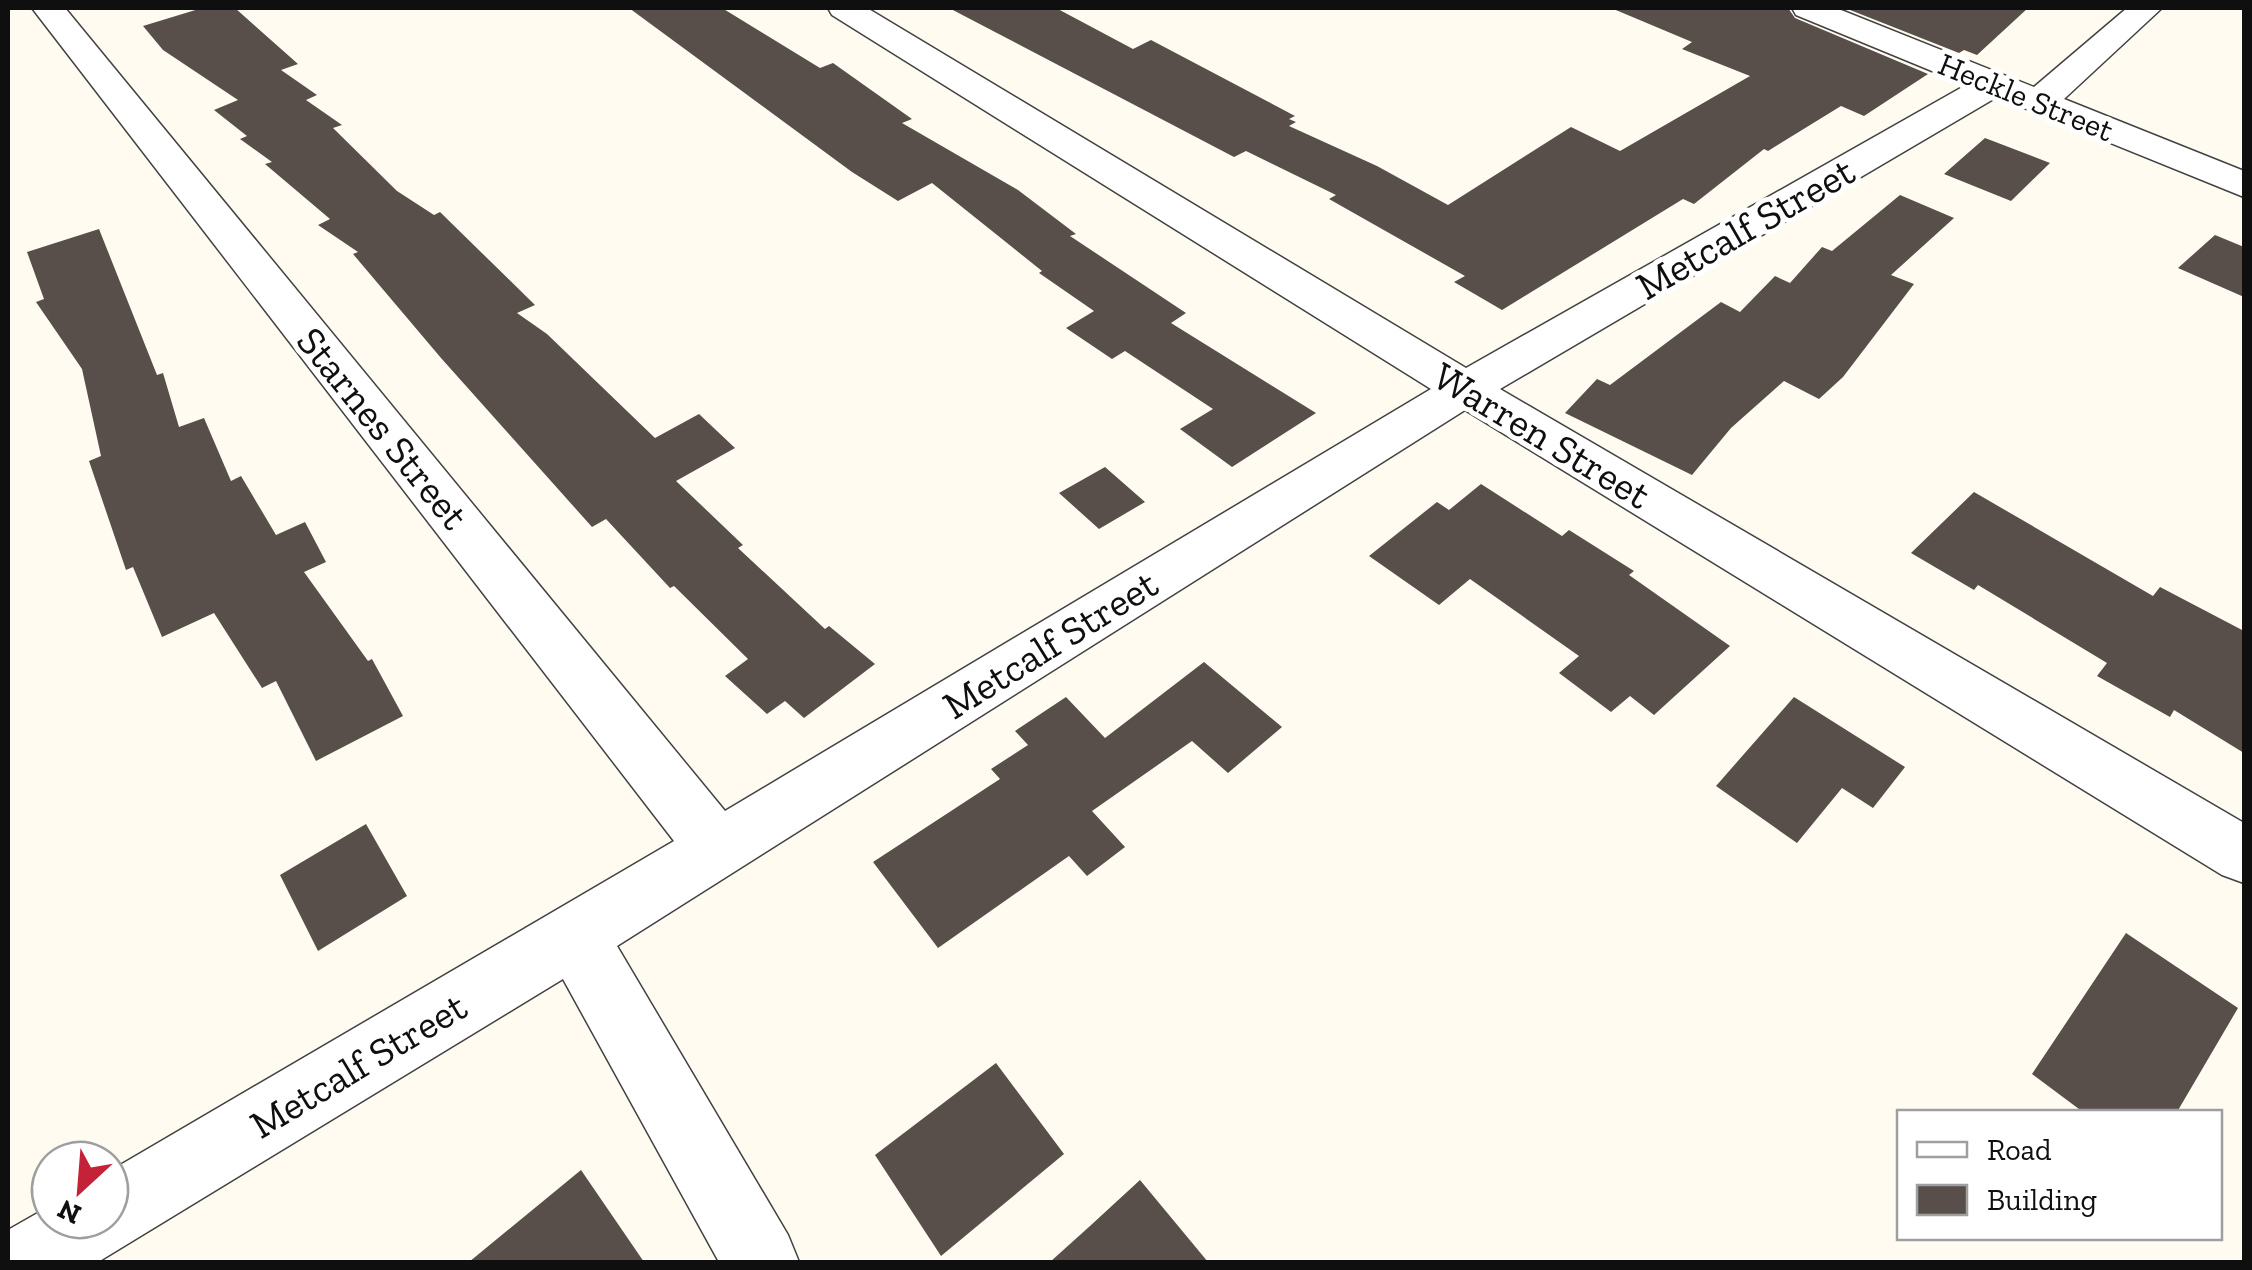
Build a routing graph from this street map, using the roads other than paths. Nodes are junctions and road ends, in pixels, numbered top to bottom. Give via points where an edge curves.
1 (48, 8) edge
2 (844, 8) edge
3 (1808, 8) edge
4 (2146, 8) edge
5 (2017, 93) junction
6 (2244, 185) edge
7 (1465, 389) junction
8 (717, 848) junction
9 (2244, 855) edge
10 (574, 936) junction
11 (130, 1201) edge
12 (64, 1240) edge
13 (26, 1262) edge
14 (761, 1262) edge

1 - 8 street, Starnes Street
2 - 7 street, Warren Street
3 - 5 street, Heckle Street
4 - 5 street, Metcalf Street
5 - 6 street, Heckle Street
5 - 7 street, Metcalf Street
7 - 8 street, Metcalf Street
7 - 9 street, Warren Street
8 - 10 street, Metcalf Street
10 - 11 street, Metcalf Street
10 - 14 street
12 - 13 street

